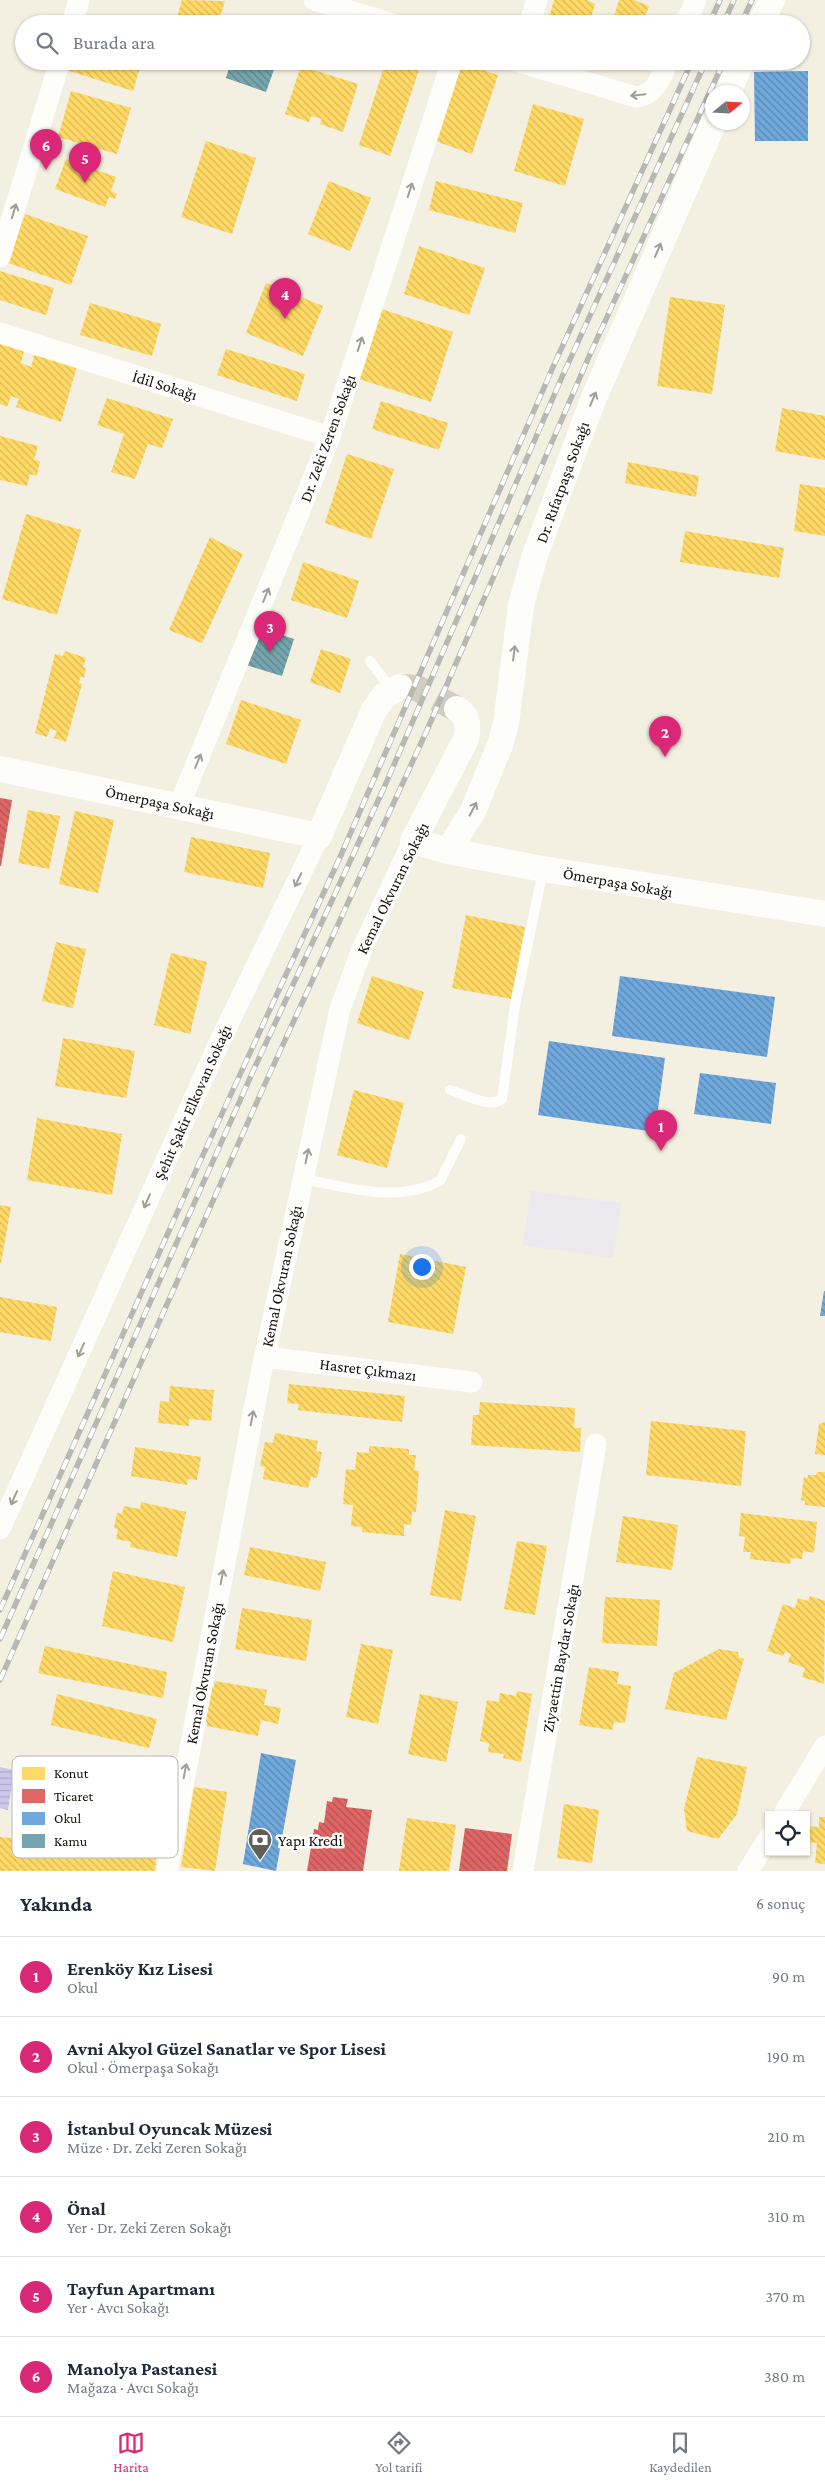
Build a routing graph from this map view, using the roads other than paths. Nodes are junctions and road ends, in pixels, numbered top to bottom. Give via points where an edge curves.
1 (79, 0) edge
2 (314, 0) edge
3 (537, 0) edge
4 (696, 0) edge
5 (772, 0) edge
6 (75, 15) edge
7 (363, 15) edge
8 (532, 15) edge
9 (689, 15) edge
10 (764, 15) edge
11 (57, 70) edge
12 (449, 70) edge
13 (547, 70) edge
14 (664, 70) edge
15 (738, 70) edge
16 (731, 85) edge
17 (711, 130) edge
18 (0, 257) edge
19 (0, 333) edge
20 (330, 437) junction
21 (370, 661) dead end
22 (396, 689) joint
23 (457, 709) tunnel mouth
24 (0, 769) edge
25 (179, 806) junction
26 (319, 836) junction
27 (413, 841) junction
28 (448, 851) junction
29 (543, 869) junction
30 (825, 914) edge
31 (450, 1090) dead end
32 (461, 1139) dead end
33 (302, 1179) junction
34 (264, 1357) junction
35 (472, 1382) dead end
36 (596, 1444) dead end
37 (0, 1529) edge
38 (825, 1746) edge
39 (785, 1811) edge
40 (178, 1813) edge
41 (765, 1844) edge
42 (169, 1858) edge
43 (167, 1871) edge
44 (523, 1871) edge
45 (748, 1871) edge

1 - 6 street
2 - 7 street
3 - 8 street
4 - 9 street
5 - 10 street
18 -> 11 street
20 -> 12 street, Dr. Zeki Zeren Sokağı
14 -> 13 street via 654,89 636,97
15 - 16 street
28 -> 17 street, Dr. Rıfatpaşa Sokağı via 473,811 500,745 506,724 521,605 538,546 589,409
19 - 20 street, İdil Sokağı
25 -> 20 street, Dr. Zeki Zeren Sokağı
21 - 22 lane
22 - 26 street, Şehit Şakir Elkovan Sokağı via 381,700 371,717
23 - 27 street, Kemal Okvuran Sokağı via 466,719 466,739
24 - 25 street, Ömerpaşa Sokağı
25 - 26 street, Ömerpaşa Sokağı
26 -> 37 street, Şehit Şakir Elkovan Sokağı via 215,1051
27 - 28 street, Ömerpaşa Sokağı
33 -> 27 street, Kemal Okvuran Sokağı via 348,983
28 - 29 street, Ömerpaşa Sokağı
29 - 30 street, Ömerpaşa Sokağı
29 - 31 lane via 515,1006 502,1099 493,1104 486,1103
32 - 33 lane via 440,1181 427,1188 394,1194
33 - 34 street, Kemal Okvuran Sokağı
34 - 35 street, Hasret Çıkmazı
40 -> 34 street, Kemal Okvuran Sokağı
36 - 44 street, Ziyaettin Baydar Sokağı
38 - 39 street
41 - 45 street
43 -> 42 street, Kemal Okvuran Sokağı

